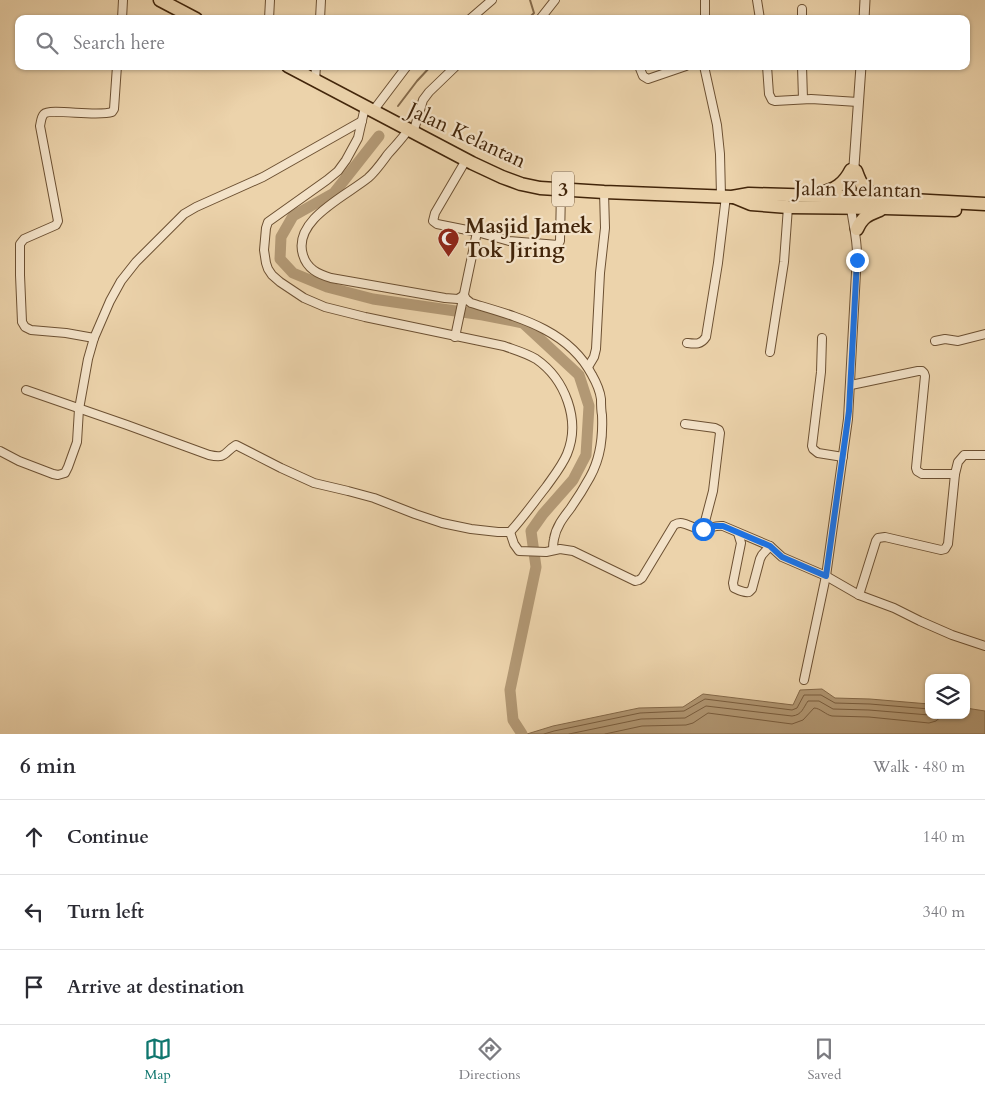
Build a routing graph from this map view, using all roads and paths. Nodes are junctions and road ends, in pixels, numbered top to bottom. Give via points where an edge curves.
1 (123, 0) edge
2 (160, 0) edge
3 (270, 0) edge
4 (321, 0) edge
5 (492, 0) edge
6 (555, 0) edge
7 (704, 0) edge
8 (758, 0) edge
9 (865, 0) edge
10 (802, 9) dead end
11 (122, 15) edge
12 (188, 15) edge
13 (269, 15) edge
14 (320, 15) edge
15 (475, 15) edge
16 (543, 15) edge
17 (705, 15) edge
18 (760, 15) edge
19 (802, 15) edge
20 (864, 15) edge
21 (118, 70) edge
22 (295, 70) edge
23 (316, 70) edge
24 (404, 70) edge
25 (452, 70) edge
26 (641, 70) edge
27 (674, 70) edge
28 (705, 70) edge
29 (767, 70) edge
30 (802, 70) edge
31 (861, 70) edge
32 (315, 81) junction
33 (803, 99) junction
34 (858, 102) junction
35 (371, 110) junction
36 (362, 121) junction
37 (409, 131) junction
38 (466, 160) junction
39 (854, 169) junction
40 (560, 189) junction
41 (604, 192) junction
42 (726, 196) junction
43 (803, 196) junction
44 (902, 200) junction
45 (854, 203) junction
46 (985, 204) edge
47 (788, 207) junction
48 (835, 208) junction
49 (885, 208) junction
50 (985, 210) edge
51 (856, 229) junction
52 (477, 232) junction
53 (463, 297) junction
54 (985, 334) edge
55 (456, 337) junction
56 (94, 338) junction
57 (822, 338) dead end
58 (935, 340) dead end
59 (687, 343) dead end
60 (770, 352) dead end
61 (588, 368) junction
62 (851, 385) junction
63 (26, 390) dead end
64 (79, 409) junction
65 (685, 424) dead end
66 (0, 451) edge
67 (985, 456) edge
68 (843, 457) junction
69 (956, 474) junction
70 (703, 529) junction
71 (510, 532) junction
72 (738, 533) junction
73 (770, 546) junction
74 (550, 551) junction
75 (826, 576) junction
76 (859, 595) junction
77 (985, 646) edge
78 (804, 680) dead end

1 - 11 street
2 - 12 highway
3 - 13 street
4 - 14 street
5 - 15 street
6 - 16 street
7 - 17 street
8 - 18 street
9 - 20 street
10 - 19 street
21 - 56 street via 112,112 56,111 43,115 40,126 58,221 20,244 23,325 31,330
22 - 32 highway, Jalan Kelantan / 3
23 - 32 street
24 - 35 street
25 - 37 street via 423,100
26 - 27 street via 648,79
28 - 42 street via 717,125
29 - 33 street via 770,99
30 - 33 street
31 - 34 street
32 - 35 highway, Jalan Kelantan / 3
33 - 34 street
34 - 39 street
35 - 36 street
35 - 37 highway, Jalan Kelantan / 3
36 - 55 street via 358,138 338,170 268,222 264,250 268,269 291,291 316,304
36 - 56 street via 264,177 184,214 128,272 110,301
37 - 38 highway, Jalan Kelantan / 3
37 - 53 street via 369,177 311,222 303,234 302,255 314,272 332,278 445,298
38 - 40 highway, Jalan Kelantan / 3 via 521,184
38 - 52 street via 433,220 437,224
39 - 43 highway via 834,189
39 - 44 highway via 866,191
39 - 45 street
40 - 41 highway, Jalan Kelantan / 3
40 - 52 street via 558,245 508,241
41 - 42 highway, Jalan Kelantan / 3
41 - 61 street via 605,228 596,349
42 - 43 highway, Jalan Kelantan / 3
42 - 47 highway, Jalan Kelantan / 3 via 751,204
42 - 59 street via 706,337 700,343
43 - 45 highway, Jalan Kelantan / 3
44 - 45 highway, Jalan Kelantan / 3
44 - 46 highway, Jalan Kelantan / 3
45 - 48 highway, Jalan Kelantan / 3
45 - 49 highway, Jalan Kelantan / 3
45 - 51 street
47 - 48 highway, Jalan Kelantan / 3
47 - 60 street via 784,262
48 - 51 highway via 847,216
49 - 50 highway, Jalan Kelantan / 3
49 - 51 highway via 865,216
51 - 62 street via 858,254
52 - 53 street
53 - 55 street
53 - 61 street via 557,336
54 - 58 street via 958,341
55 - 71 street via 504,346 534,358 558,382 570,410 572,432 566,457
56 - 64 street
57 - 68 street via 812,446 818,453
61 - 74 street via 601,398 600,452 590,477 560,522
62 - 68 street
62 - 69 street via 924,372 916,468 922,474
63 - 64 street
64 - 66 street via 77,442 65,473 53,474
64 - 71 street via 217,457 226,454 236,444 314,483 374,498 428,519 471,529
65 - 70 street via 715,428 720,433 713,491
67 - 69 street via 964,455 958,462
68 - 75 street
69 - 76 street via 947,547 941,550 878,538
70 - 72 street via 723,526
70 - 74 street via 681,522 674,524 642,578 635,581 573,551
71 - 74 street via 520,551
72 - 73 street
72 - 73 street via 741,543 733,582 736,589 750,592 760,559
73 - 75 street via 782,557
75 - 76 street
75 - 78 street
76 - 77 street

